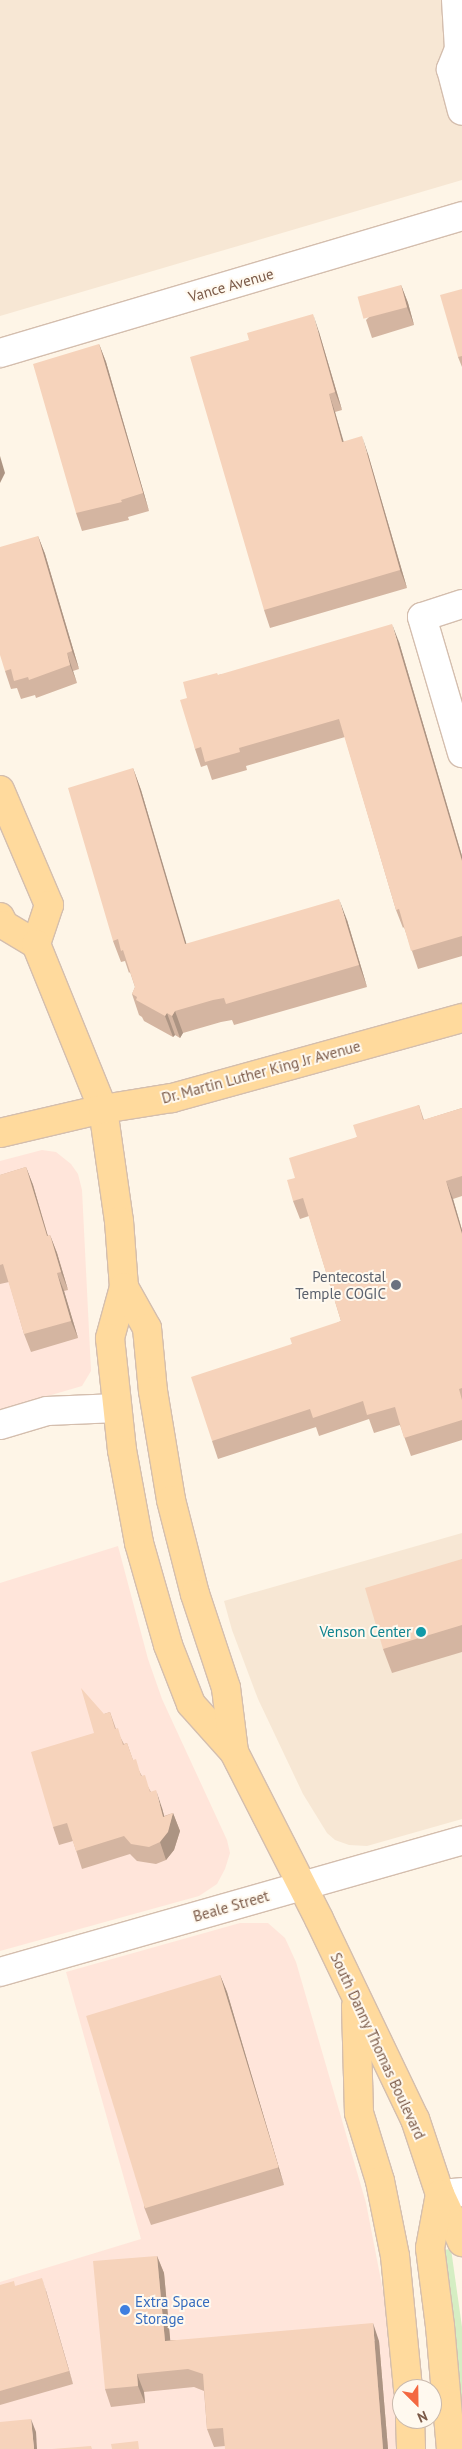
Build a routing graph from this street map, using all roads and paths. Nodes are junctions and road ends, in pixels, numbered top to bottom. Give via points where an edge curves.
1 (456, 0) edge
2 (460, 50) edge
3 (462, 111) edge
4 (462, 216) edge
5 (0, 353) edge
6 (462, 604) edge
7 (462, 753) edge
8 (0, 790) edge
9 (0, 917) edge
10 (36, 944) junction
11 (462, 1018) edge
12 (102, 1109) junction
13 (0, 1133) edge
14 (124, 1287) junction
15 (117, 1408) junction
16 (0, 1425) edge
17 (234, 1752) junction
18 (462, 1840) edge
19 (302, 1886) junction
20 (0, 1972) edge
21 (355, 1995) junction
22 (451, 2193) edge
23 (462, 2217) edge
24 (462, 2242) edge
25 (407, 2379) edge
26 (410, 2429) edge
27 (411, 2449) edge
28 (451, 2449) edge

1 - 2 street
2 - 3 street via 451,69
4 - 5 street, Vance Avenue
6 - 7 street via 422,617
8 - 10 main road via 49,905
9 - 10 main road via 4,926
10 - 12 main road, South Danny Thomas Boulevard
11 - 12 main road, Dr. Martin Luther King Jr Avenue via 172,1098
12 - 13 main road, Dr. Martin Luther King Jr Avenue
12 - 14 main road, South Danny Thomas Boulevard via 119,1221
14 - 15 main road, South Danny Thomas Boulevard via 110,1338
14 - 17 main road, South Danny Thomas Boulevard via 147,1328 153,1391 171,1500 194,1594 226,1688
15 - 16 street via 48,1411
15 - 17 main road, South Danny Thomas Boulevard via 139,1543 168,1645 191,1704
17 - 19 main road, South Danny Thomas Boulevard
18 - 19 street, Beale Street
19 - 20 street, Beale Street
19 - 21 main road, South Danny Thomas Boulevard
21 - 22 main road, South Danny Thomas Boulevard
21 - 25 main road via 359,2113 380,2181 394,2256
22 - 23 main road
22 - 24 main road
22 - 28 main road, South Danny Thomas Boulevard via 430,2248
26 - 27 main road

